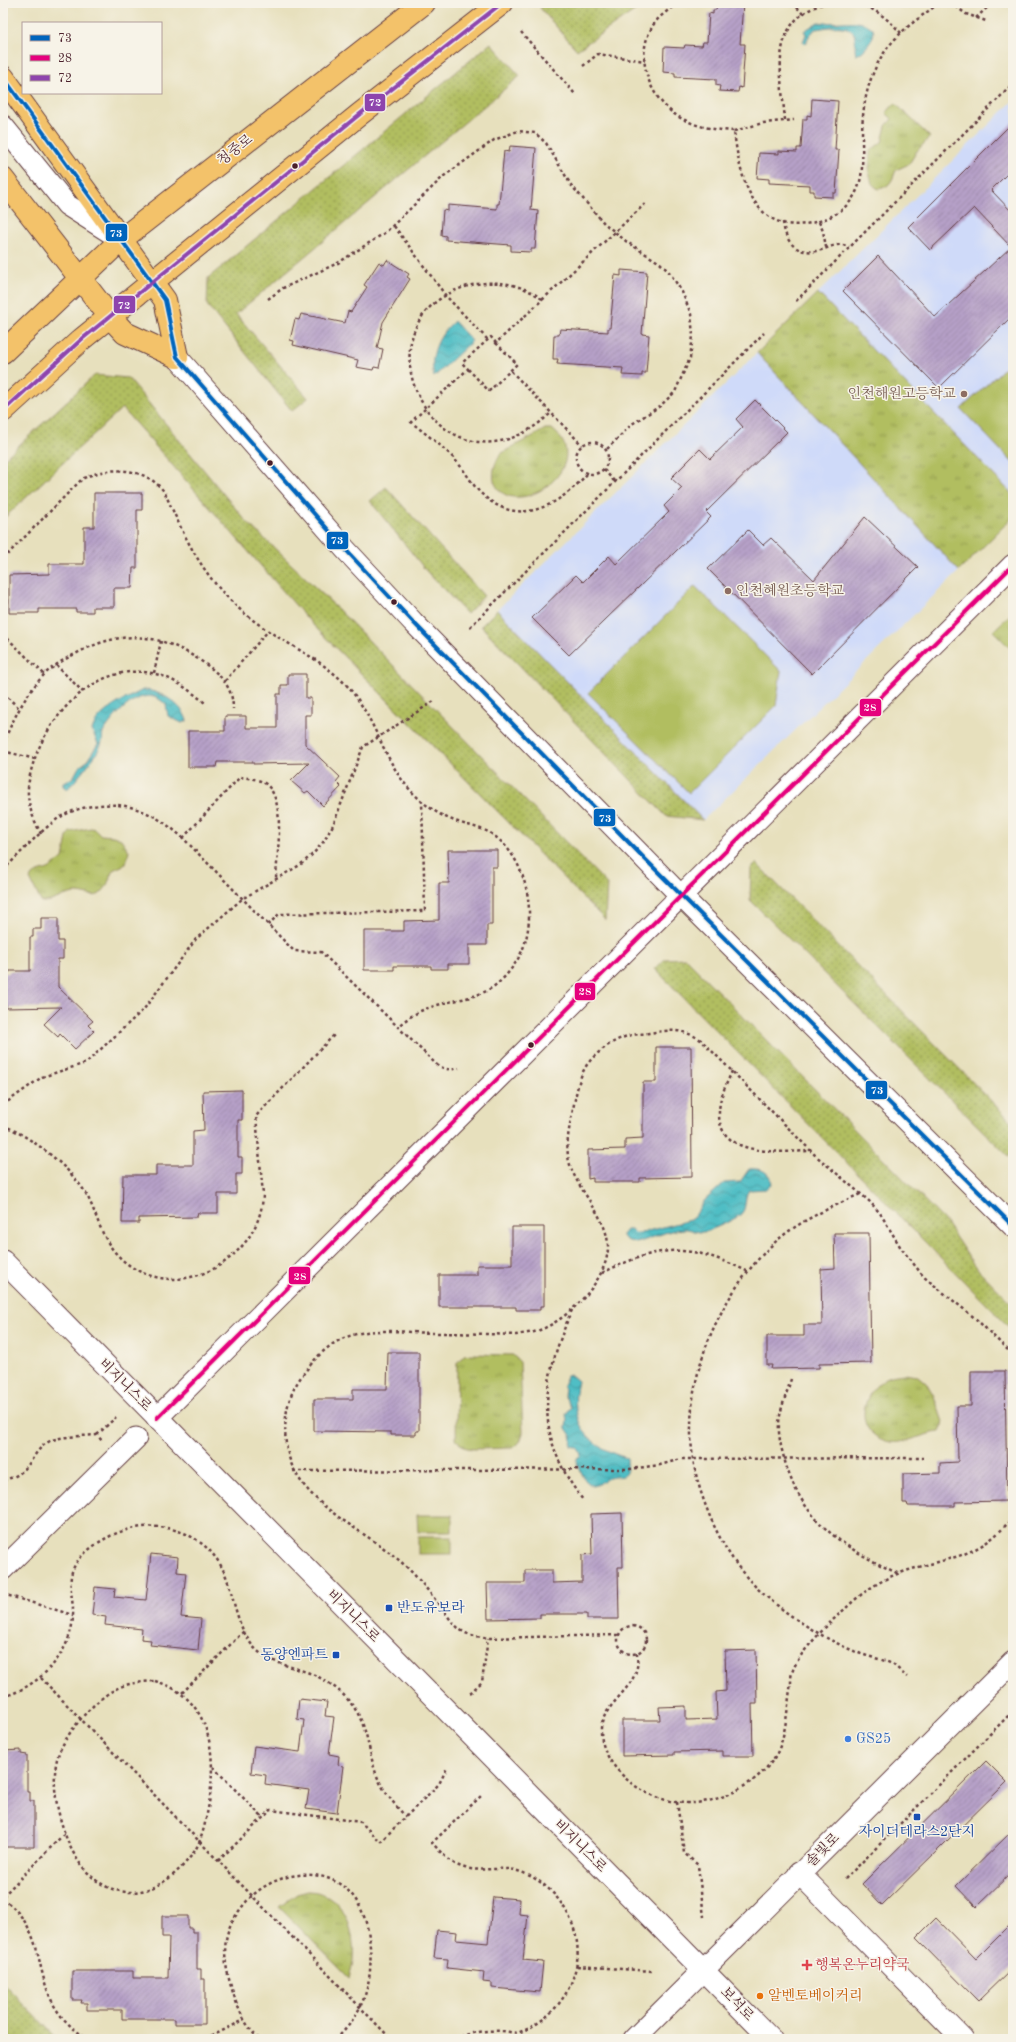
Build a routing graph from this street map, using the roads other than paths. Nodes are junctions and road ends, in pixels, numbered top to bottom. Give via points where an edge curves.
1 (424, 3) edge
2 (502, 3) edge
3 (3, 77) edge
4 (3, 126) edge
5 (3, 166) edge
6 (3, 179) edge
7 (28, 212) junction
8 (122, 239) junction
9 (80, 279) junction
10 (153, 282) junction
11 (111, 318) junction
12 (3, 352) edge
13 (177, 357) junction
14 (3, 411) edge
15 (1013, 565) edge
16 (681, 896) junction
17 (1013, 1226) edge
18 (3, 1261) edge
19 (157, 1418) junction
20 (136, 1438) dead end
21 (3, 1569) edge
22 (1013, 1662) edge
23 (800, 1873) junction
24 (703, 1970) junction
25 (634, 2039) edge
26 (771, 2039) edge
27 (963, 2039) edge

1 - 8 main road, 청중로
2 - 10 main road
3 - 8 main road
4 - 8 street via 67,204
5 - 7 street
6 - 7 main road
7 - 9 main road
8 - 9 main road, 청중로
8 - 10 main road
9 - 11 main road
9 - 12 main road, 청중로
10 - 11 main road
10 - 13 main road via 165,300
11 - 13 main road via 126,333
11 - 14 main road via 82,339
13 - 16 street via 345,549 413,622
15 - 16 street
16 - 17 street
16 - 19 street
18 - 19 street, 비지니스로
19 - 24 street, 비지니스로
20 - 21 street
22 - 23 street, 솔빛로
23 - 24 street, 솔빛로
23 - 27 street
24 - 25 street, 솔빛로
24 - 26 street, 보석로

